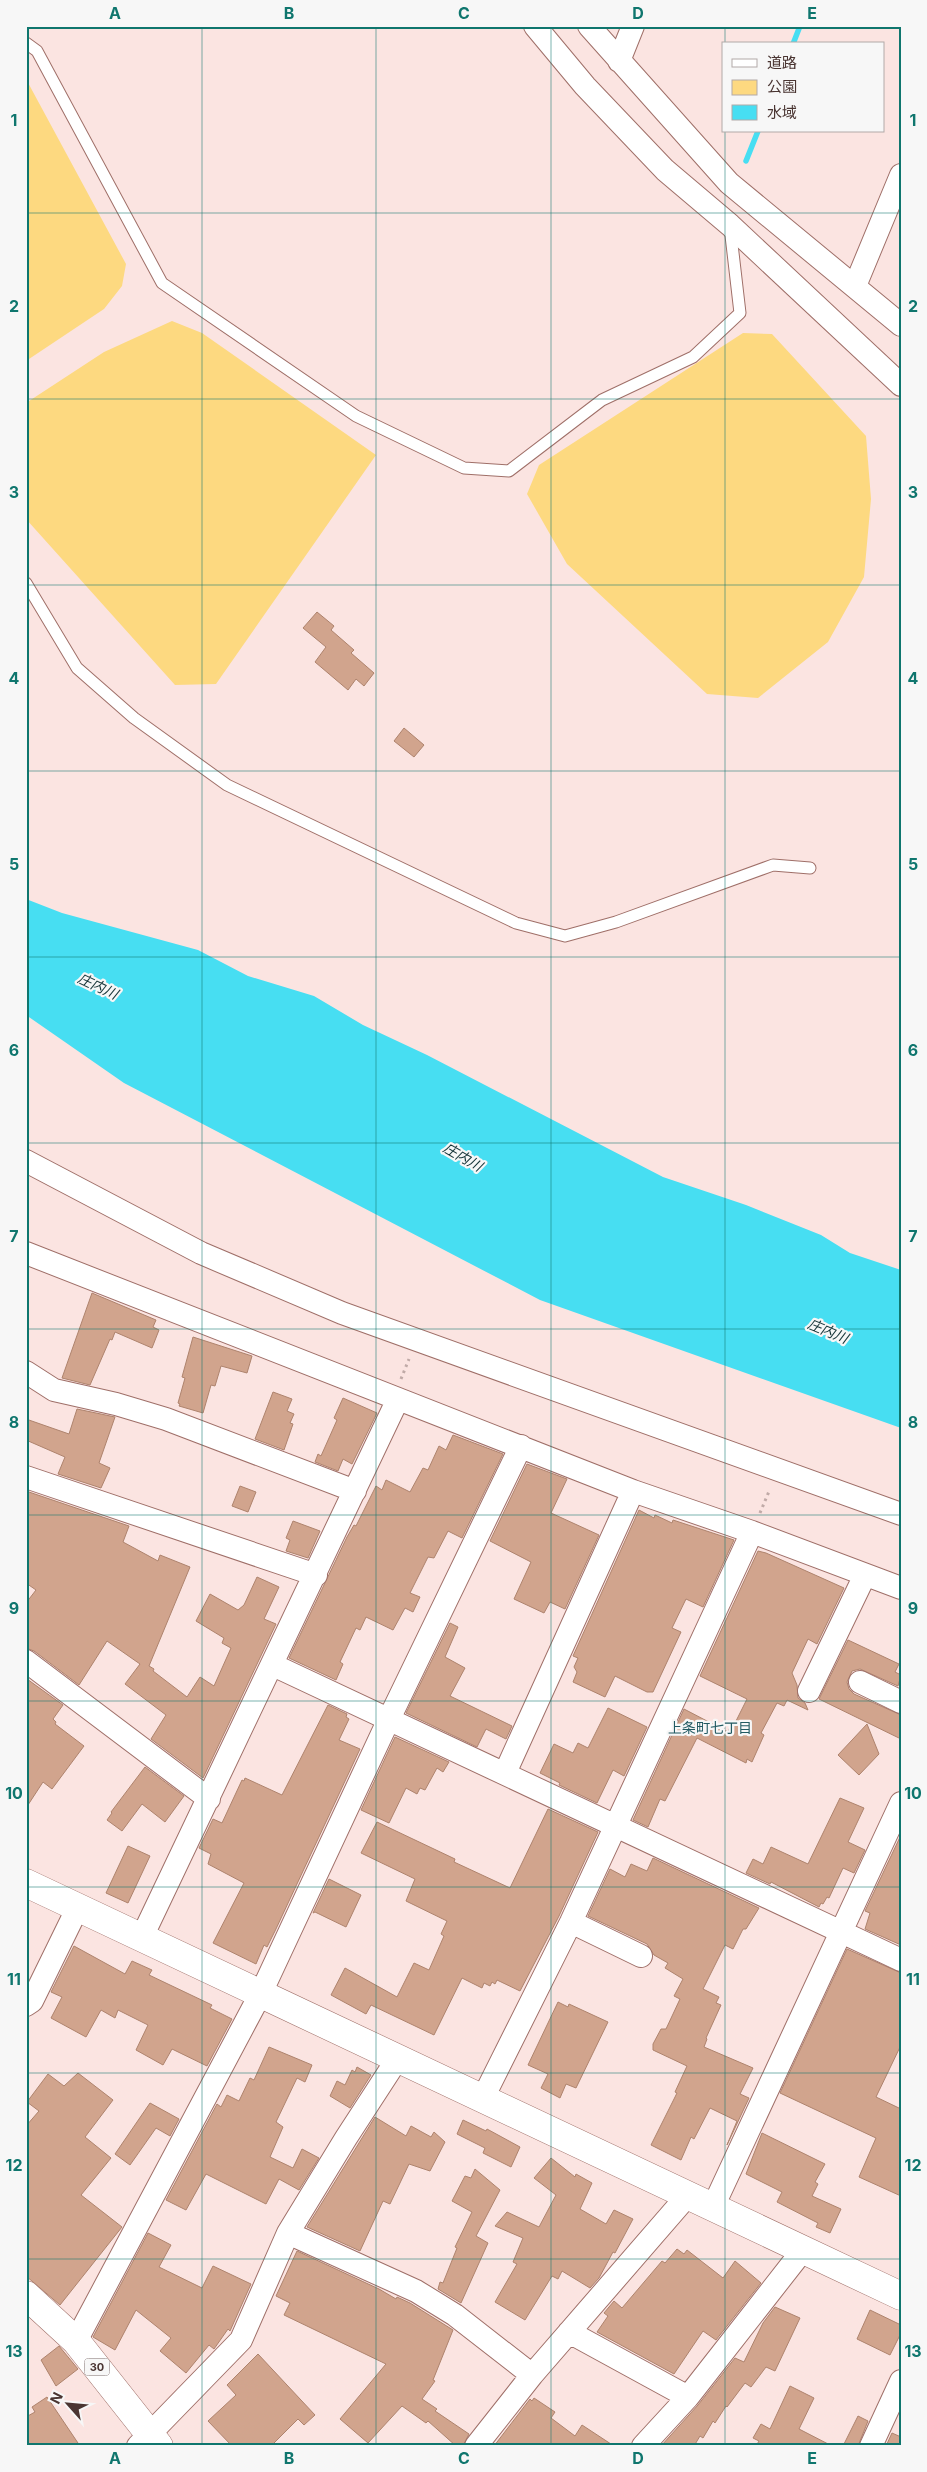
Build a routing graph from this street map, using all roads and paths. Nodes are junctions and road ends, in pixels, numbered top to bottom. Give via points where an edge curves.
1 (535, 26) edge
2 (589, 26) edge
3 (633, 26) edge
4 (26, 43) edge
5 (619, 61) junction
6 (901, 176) edge
7 (730, 225) junction
8 (855, 286) junction
9 (901, 325) edge
10 (901, 384) edge
11 (26, 583) edge
12 (810, 868) dead end
13 (26, 1162) edge
14 (26, 1253) edge
15 (417, 1340) junction
16 (26, 1372) edge
17 (396, 1398) junction
18 (521, 1446) junction
19 (778, 1470) junction
20 (26, 1477) edge
21 (355, 1491) junction
22 (633, 1491) junction
23 (901, 1514) edge
24 (752, 1532) junction
25 (316, 1574) junction
26 (865, 1575) junction
27 (901, 1588) edge
28 (26, 1661) edge
29 (273, 1665) junction
30 (860, 1682) dead end
31 (809, 1691) dead end
32 (901, 1702) edge
33 (389, 1719) junction
34 (504, 1773) junction
35 (210, 1799) junction
36 (901, 1802) edge
37 (616, 1826) junction
38 (26, 1882) edge
39 (78, 1907) junction
40 (571, 1922) junction
41 (840, 1932) junction
42 (142, 1937) junction
43 (641, 1956) dead end
44 (901, 1960) edge
45 (261, 1993) junction
46 (26, 2005) edge
47 (398, 2058) junction
48 (483, 2098) junction
49 (688, 2195) junction
50 (713, 2207) junction
51 (288, 2233) junction
52 (803, 2250) junction
53 (26, 2295) edge
54 (901, 2296) edge
55 (569, 2332) junction
56 (76, 2341) junction
57 (532, 2375) junction
58 (901, 2381) edge
59 (688, 2397) junction
60 (149, 2442) edge
61 (476, 2446) edge
62 (643, 2446) edge
63 (871, 2446) edge

1 - 7 street via 585,86 665,170
2 - 5 street
3 - 5 street
4 - 7 lane via 37,51 162,283 356,416 464,468 509,471 602,400 693,357 740,313
5 - 8 street via 729,183
6 - 8 street
7 - 10 street
8 - 9 street
11 - 12 lane via 77,668 134,718 227,785 516,923 565,936 616,922 773,864
13 - 15 street via 201,1253 342,1313
14 - 17 street
15 - 17 path
15 - 19 street
16 - 21 street via 54,1390 166,1419
17 - 18 street
17 - 21 street
18 - 22 street
18 - 33 street
19 - 23 street
19 - 24 path
20 - 25 street
21 - 25 street
22 - 24 street
22 - 34 street
24 - 26 street
24 - 37 street
25 - 29 street
26 - 27 street
26 - 31 street
28 - 35 street
29 - 33 street
29 - 35 street
30 - 32 street
33 - 34 street
33 - 45 street
34 - 37 street
35 - 42 street
36 - 41 street
37 - 40 street
37 - 41 street
38 - 39 street
39 - 42 street
39 - 46 street via 32,2001
40 - 43 street
40 - 48 street
41 - 44 street
41 - 50 street
42 - 45 street
45 - 47 street
45 - 56 street
47 - 48 street
47 - 51 street
48 - 49 street
49 - 50 street
49 - 55 street
50 - 52 street
51 - 57 street via 416,2291 454,2315
51 - 60 street via 241,2340
52 - 54 street
52 - 59 street
53 - 56 street, 30
55 - 57 street
55 - 59 street
56 - 60 street, 30
57 - 61 street
58 - 63 street
59 - 62 street

